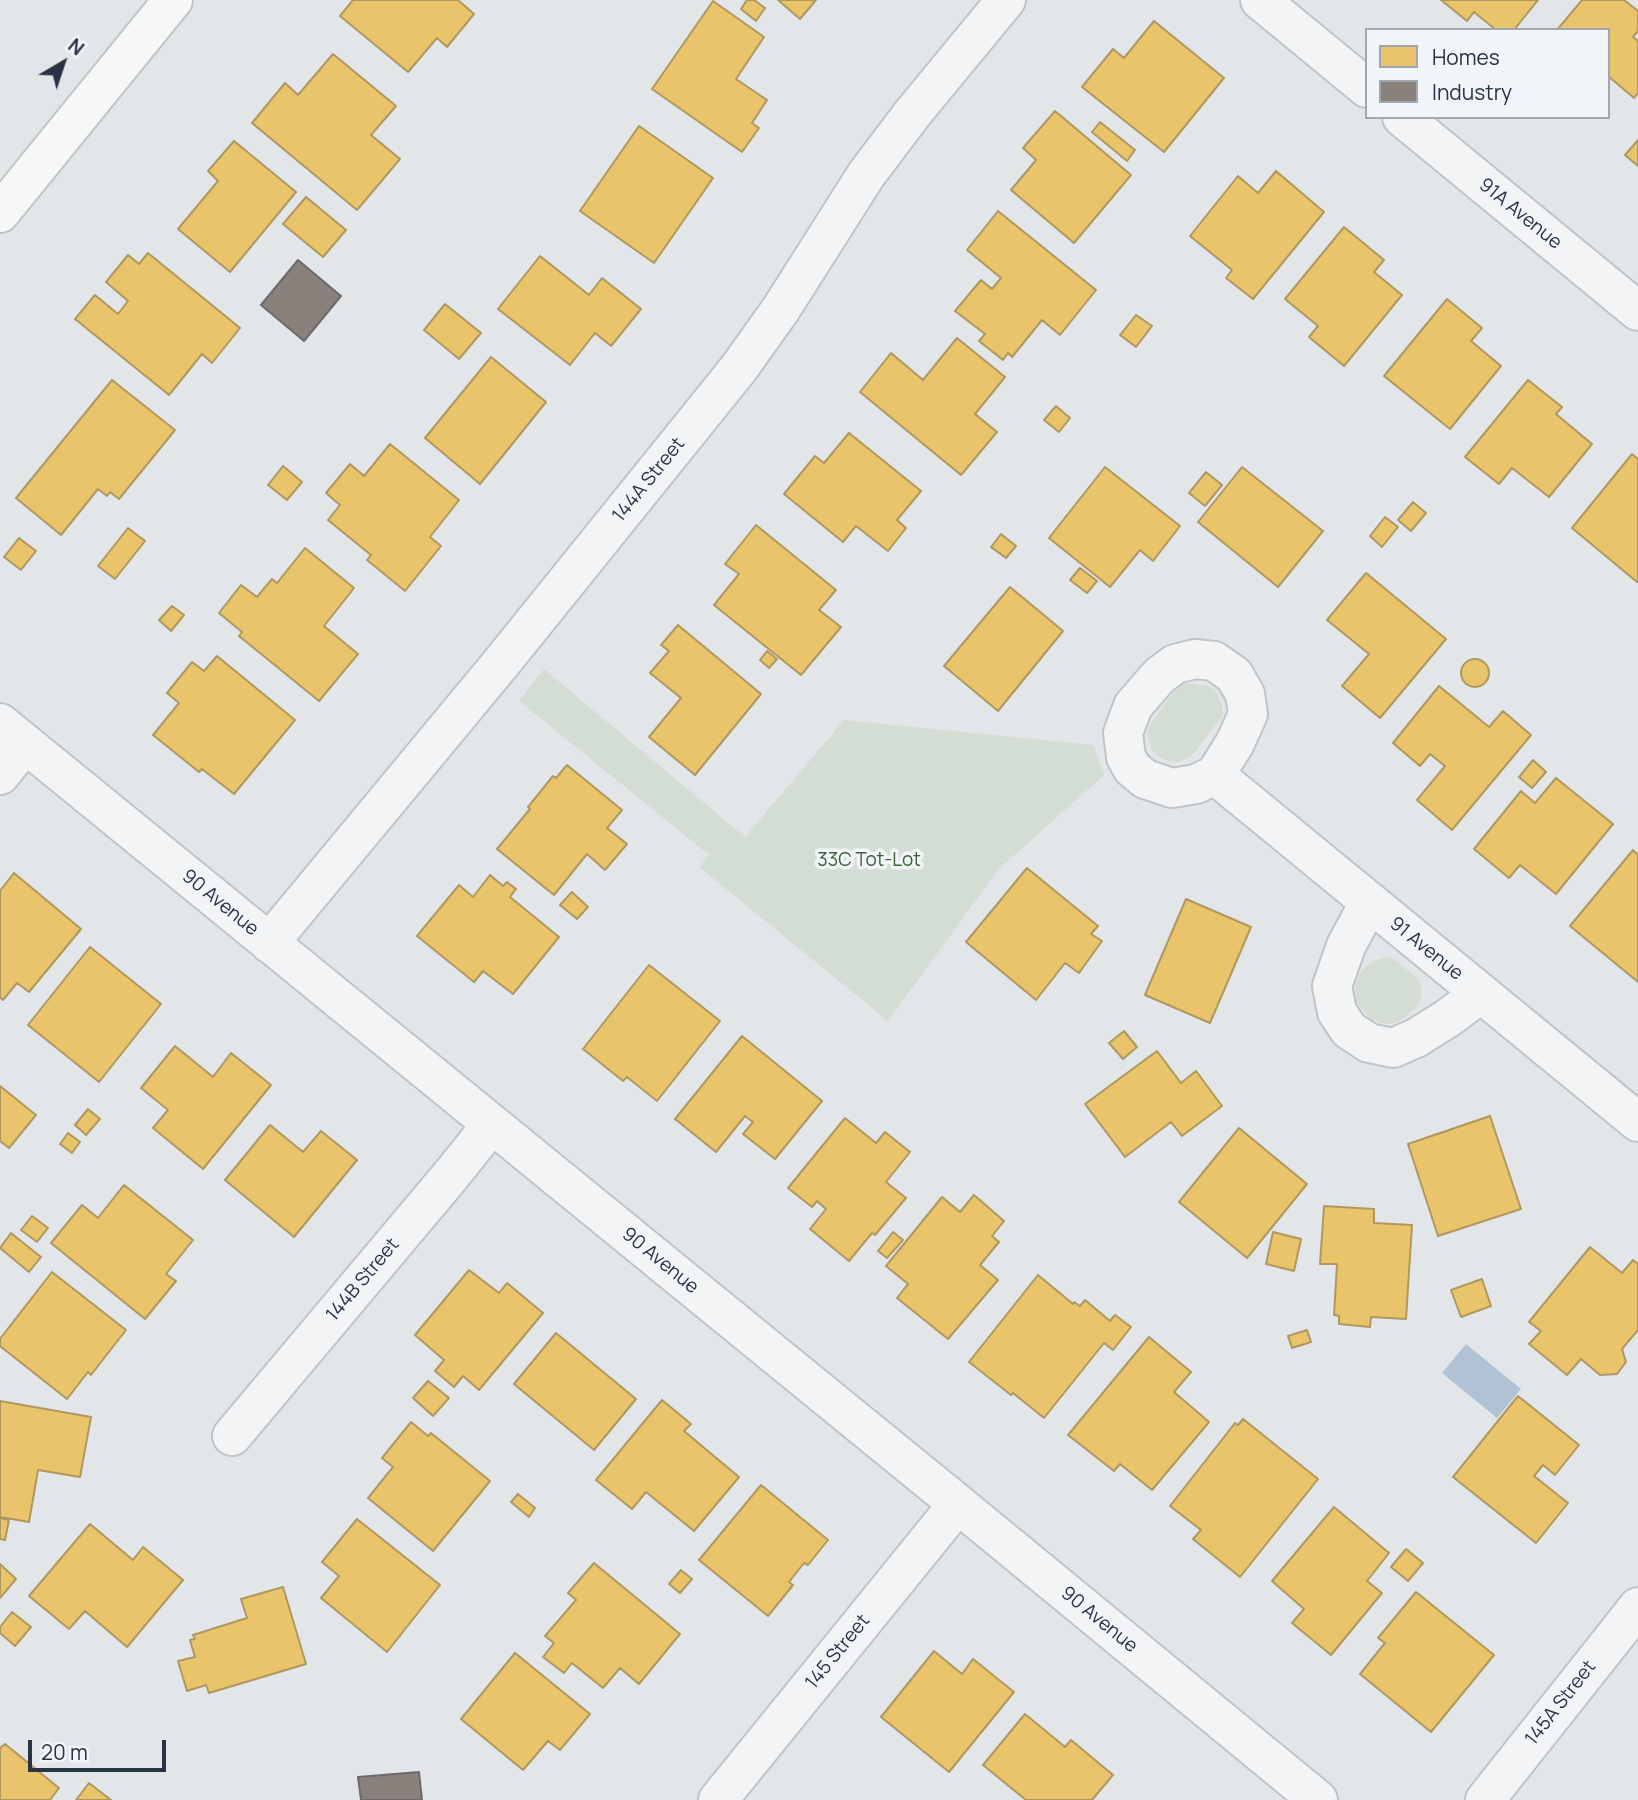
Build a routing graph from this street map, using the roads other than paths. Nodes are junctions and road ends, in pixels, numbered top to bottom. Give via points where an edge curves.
1 (173, 0) edge
2 (1006, 0) edge
3 (1260, 0) edge
4 (1365, 86) edge
5 (1404, 119) edge
6 (0, 212) edge
7 (1638, 311) edge
8 (13, 734) edge
9 (0, 775) edge
10 (1215, 775) dead end
11 (1369, 903) junction
12 (269, 943) junction
13 (1480, 994) junction
14 (1638, 1122) edge
15 (492, 1124) junction
16 (232, 1436) dead end
17 (958, 1504) junction
18 (1638, 1607) edge
19 (718, 1800) edge
20 (1318, 1800) edge
21 (1485, 1800) edge

1 - 6 main road
2 - 12 street, 144A Street via 866,175 739,368
3 - 4 street
5 - 7 street, 91A Avenue
8 - 9 street
8 - 12 street, 90 Avenue
10 - 11 street, 91 Avenue
11 - 13 street, 91 Avenue
11 - 13 street via 1332,986 1337,1012 1349,1030 1369,1043 1393,1048 1416,1038
12 - 15 street, 90 Avenue
13 - 14 street, 91 Avenue
15 - 16 street, 144B Street
15 - 17 street, 90 Avenue
17 - 19 street, 145 Street
17 - 20 street, 90 Avenue
18 - 21 street, 145A Street

